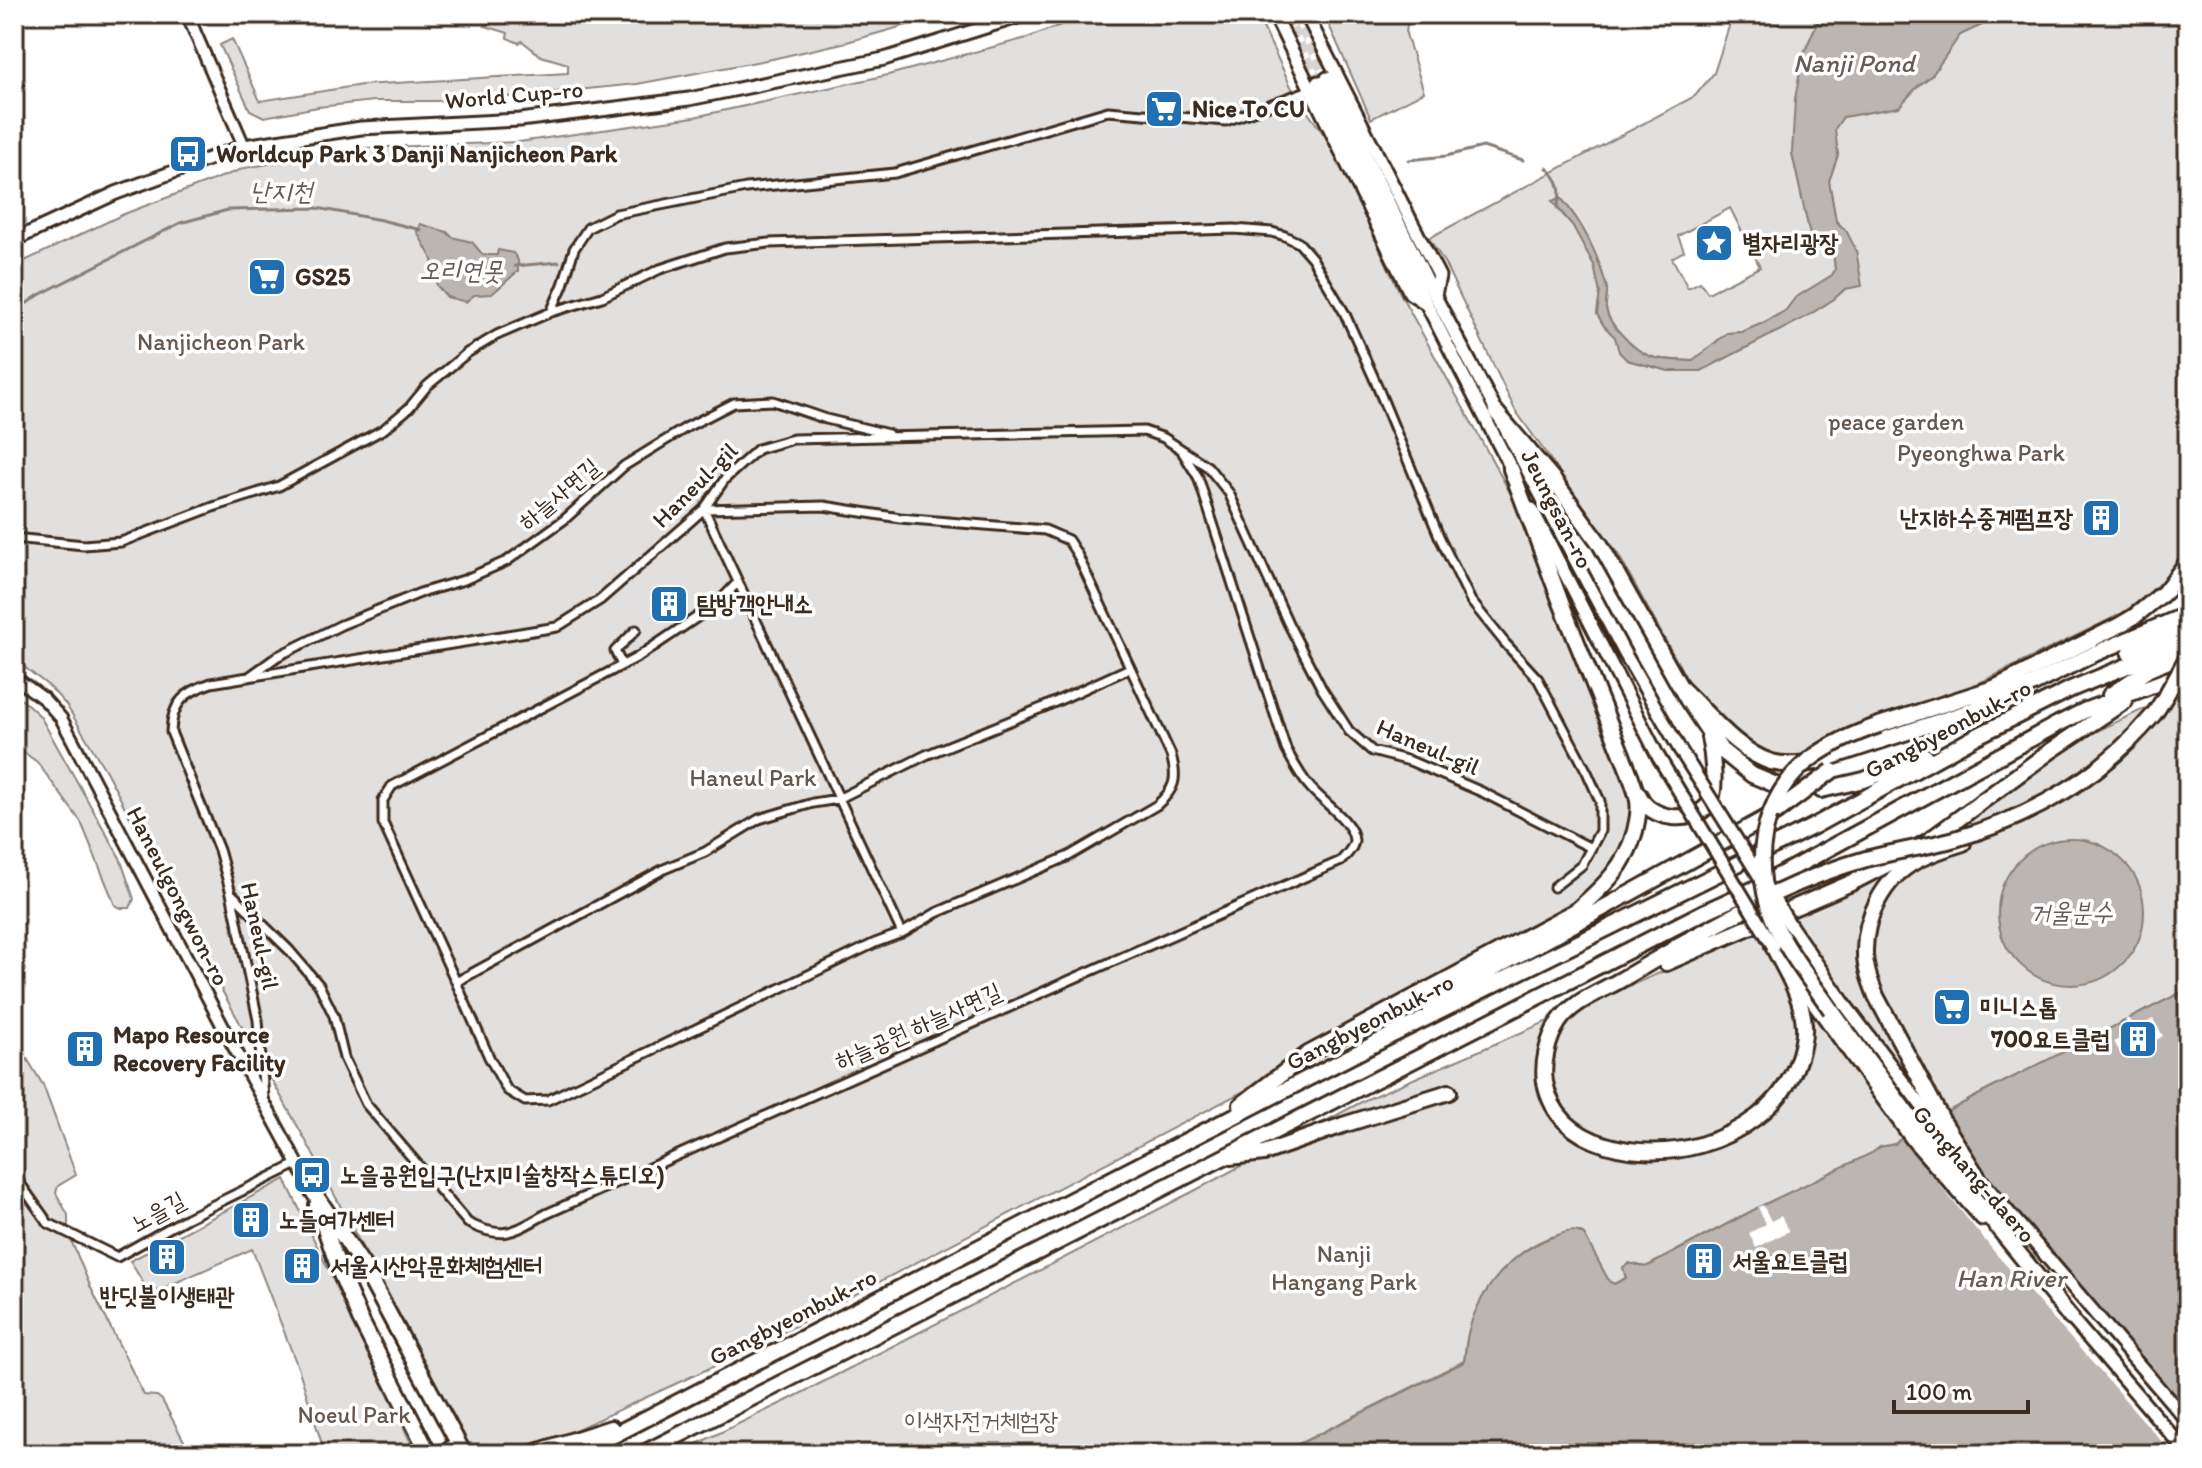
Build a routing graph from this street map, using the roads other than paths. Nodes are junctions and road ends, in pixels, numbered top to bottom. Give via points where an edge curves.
1 (187, 14) edge
2 (1027, 14) edge
3 (1274, 14) edge
4 (1306, 14) edge
5 (1319, 83) junction
6 (244, 146) junction
7 (14, 240) edge
8 (1430, 299) junction
9 (551, 312) junction
10 (1496, 412) junction
11 (903, 437) junction
12 (1180, 447) junction
13 (1511, 469) junction
14 (704, 509) junction
15 (14, 538) edge
16 (2188, 561) edge
17 (738, 582) junction
18 (2167, 590) junction
19 (2188, 614) edge
20 (2188, 628) edge
21 (636, 630) dead end
22 (2188, 641) edge
23 (2094, 654) junction
24 (2188, 654) edge
25 (622, 665) junction
26 (1130, 668) junction
27 (2188, 672) edge
28 (14, 677) edge
29 (248, 677) junction
30 (2145, 688) junction
31 (1682, 689) junction
32 (2048, 700) junction
33 (2086, 710) junction
34 (1709, 731) junction
35 (1977, 736) junction
36 (1892, 737) junction
37 (1631, 777) junction
38 (1794, 789) dead end
39 (1821, 790) dead end
40 (838, 799) junction
41 (2042, 805) junction
42 (1591, 848) junction
43 (1554, 887) dead end
44 (231, 893) junction
45 (1792, 928) joint
46 (902, 933) junction
47 (1686, 942) junction
48 (1773, 946) junction
49 (456, 982) junction
50 (1614, 984) junction
51 (1560, 985) junction
52 (1390, 1036) junction
53 (1449, 1092) dead end
54 (265, 1104) junction
55 (1206, 1131) junction
56 (1222, 1158) junction
57 (297, 1164) junction
58 (14, 1175) edge
59 (1979, 1179) junction
60 (312, 1190) junction
61 (360, 1260) junction
62 (340, 1272) junction
63 (2071, 1318) junction
64 (646, 1417) junction
65 (2188, 1422) edge
66 (461, 1448) edge
67 (431, 1454) edge
68 (530, 1454) edge
69 (577, 1454) edge
70 (642, 1454) edge
71 (2188, 1454) edge

1 - 6 street
2 - 6 main road, World Cup-ro via 884,59 689,99 520,120 361,128
3 - 5 main road
4 - 8 main road via 1439,276
5 - 8 main road, Jeungsan-ro
5 - 8 main road via 1410,293
5 - 9 street via 1226,121 1108,111 895,173 746,188 616,214 588,228 574,249
6 - 7 main road, World Cup-ro via 116,193
8 - 10 main road, Jeungsan-ro
8 - 13 main road, Jeungsan-ro
9 - 15 street via 467,353 384,429 279,486 121,542 84,545
9 - 42 street via 725,248 769,243 1234,229 1272,232 1299,243 1344,312 1471,601 1538,679 1587,772 1600,801 1600,831
10 - 31 highway via 1600,544
10 - 45 main road, Jeungsan-ro, bridge via 1625,654
11 - 12 street, Haneul-gil via 1144,431
11 - 14 street, Haneul-gil via 793,439 758,449 725,479
11 - 29 street, 하늘사면길 via 773,401 734,403 624,466 507,561 341,625
12 - 42 street, Haneul-gil via 1208,467 1229,493 1288,623 1349,731 1372,751 1482,792
12 - 44 street, 하늘공원 하늘사면길 via 1198,477 1286,749 1308,785 1352,832 1352,848 1341,861 510,1233 486,1232 468,1223 366,1104 319,985
13 - 37 highway
13 - 48 main road, Jeungsan-ro, bridge via 1659,758
14 - 17 street
14 - 26 street via 824,506 1056,533 1077,554
14 - 29 street, Haneul-gil via 600,600 557,627
16 - 18 highway
17 - 25 street via 718,603
17 - 40 street
18 - 23 highway
18 - 63 highway, bridge via 2118,626 2007,682 1850,736 1811,759 1777,797 1761,858 1764,891 1778,931 1822,997 1922,1134
19 - 23 highway
20 - 32 highway via 2097,670
21 - 25 street via 615,651
22 - 32 highway, Gangbyeonbuk-ro
23 - 36 highway via 2011,695
24 - 33 highway via 2149,669
24 - 41 highway, bridge via 2155,712 2134,736
25 - 49 street via 392,786 383,800 383,823
26 - 40 street via 926,755
26 - 46 street via 1171,755 1175,770 1168,795 1069,856
27 - 30 highway, Gangbyeonbuk-ro
28 - 54 street, Haneulgongwon-ro via 61,718
29 - 44 street, Haneul-gil via 192,690 171,717 171,732
30 - 33 highway, Gangbyeonbuk-ro
30 - 50 highway via 1898,859
31 - 34 highway
31 - 36 highway via 1732,739 1773,763 1816,762
32 - 35 highway, Gangbyeonbuk-ro
33 - 51 highway, Gangbyeonbuk-ro via 1754,889
34 - 37 highway via 1712,796 1695,814 1658,815 1641,801
34 - 38 highway via 1721,750 1752,775
35 - 39 highway via 1864,780
35 - 52 highway, Gangbyeonbuk-ro via 1814,826
36 - 52 highway, bridge via 1865,749 1778,811 1464,985
37 - 55 highway via 1638,801 1632,844 1609,882 1577,910 1308,1054
40 - 46 street
40 - 49 street via 759,819
41 - 47 highway, bridge via 1954,839 1827,871
41 - 59 highway, bridge via 2010,826 1915,862 1894,877 1867,927 1865,956 1876,996
42 - 43 street via 1582,865
44 - 54 street, Haneul-gil via 258,1020
45 - 59 main road, Gonghang-daero
46 - 49 street via 548,1100 525,1101 507,1090
47 - 50 highway
47 - 51 highway via 1604,978
48 - 50 highway via 1797,993 1805,1028 1794,1072 1765,1111 1697,1146 1660,1151 1593,1142 1573,1130 1547,1096 1543,1072 1558,1023 1572,1008
48 - 63 main road, Gonghang-daero via 1913,1141
51 - 56 highway, Gangbyeonbuk-ro
52 - 55 highway, Gangbyeonbuk-ro
53 - 56 highway via 1264,1153
54 - 57 street, Haneulgongwon-ro
55 - 64 highway, Gangbyeonbuk-ro
56 - 70 highway, Gangbyeonbuk-ro
57 - 58 street, 노을길 via 117,1257 48,1223
57 - 60 street, Haneulgongwon-ro
59 - 65 main road, Gonghang-daero
60 - 61 highway
60 - 62 highway
61 - 62 highway via 351,1260
61 - 66 highway
62 - 67 highway
63 - 71 main road, Gonghang-daero
64 - 68 highway
64 - 69 highway, Gangbyeonbuk-ro
66 - 67 street

